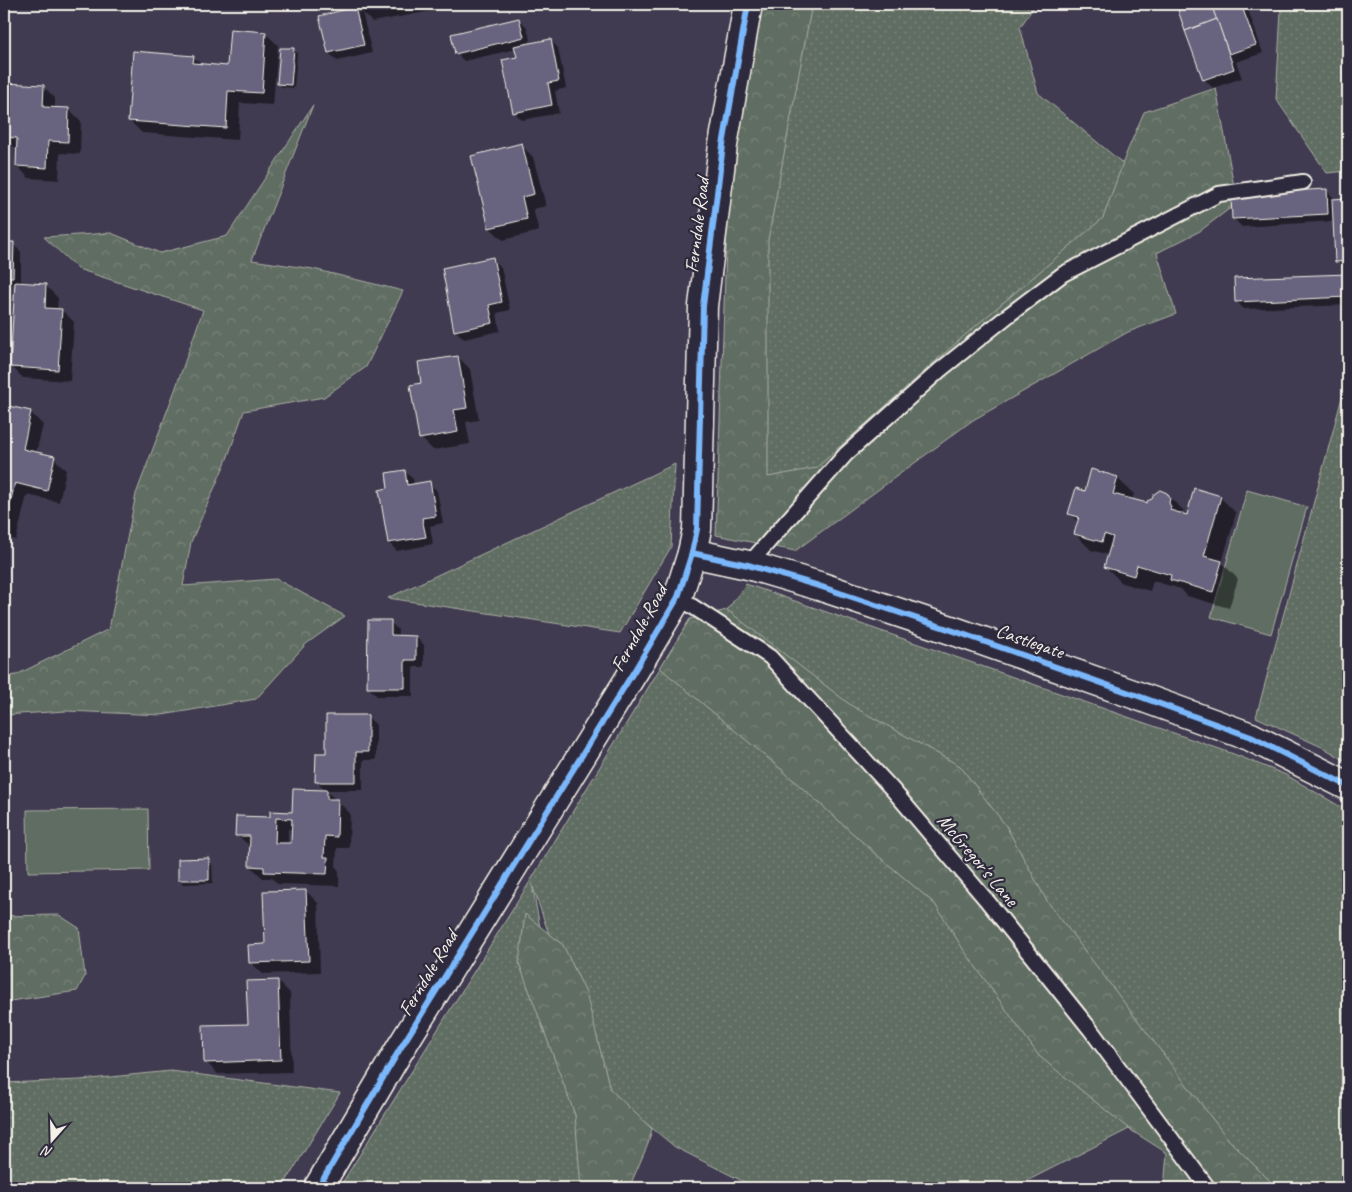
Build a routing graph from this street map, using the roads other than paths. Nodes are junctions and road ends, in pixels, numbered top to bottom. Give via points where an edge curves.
1 (748, 4) edge
2 (1303, 182) dead end
3 (692, 553) junction
4 (748, 564) junction
5 (678, 596) junction
6 (1348, 786) edge
7 (318, 1188) edge
8 (1208, 1188) edge

1 - 3 street, Ferndale Road via 723,145 703,306 698,529
2 - 4 lane via 1219,194 1063,274 940,370 846,454
3 - 4 street, Castlegate
3 - 5 street, Ferndale Road
4 - 6 street, Castlegate via 954,631 1251,737
5 - 7 street, Ferndale Road
5 - 8 lane, McGregor's Lane via 770,657 892,789 1090,1029

